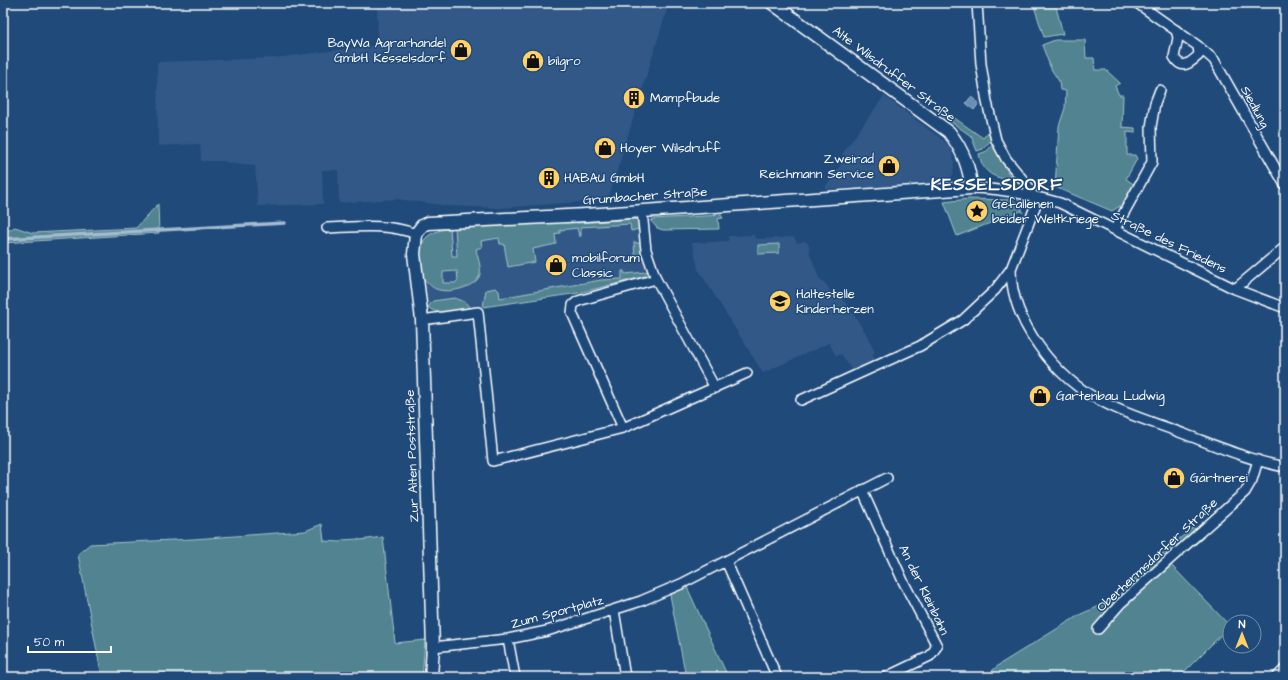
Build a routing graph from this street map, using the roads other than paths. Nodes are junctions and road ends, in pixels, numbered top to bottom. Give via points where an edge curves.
1 (772, 3) edge
2 (977, 3) edge
3 (1137, 3) edge
4 (1176, 30) junction
5 (1198, 46) junction
6 (1160, 90) dead end
7 (1285, 185) edge
8 (971, 188) junction
9 (1033, 196) junction
10 (642, 211) junction
11 (327, 228) dead end
12 (1115, 229) junction
13 (416, 234) junction
14 (1285, 247) edge
15 (1011, 269) junction
16 (656, 279) junction
17 (1235, 289) junction
18 (1285, 308) edge
19 (422, 320) junction
20 (748, 373) dead end
21 (715, 388) junction
22 (801, 400) dead end
23 (623, 428) junction
24 (1258, 460) junction
25 (1285, 467) edge
26 (887, 478) dead end
27 (862, 490) junction
28 (726, 561) junction
29 (614, 610) junction
30 (1098, 629) dead end
31 (508, 639) junction
32 (433, 647) junction
33 (1285, 668) edge
34 (431, 677) edge
35 (515, 677) edge
36 (625, 677) edge
37 (777, 677) edge
38 (886, 677) edge
39 (1277, 677) edge

1 - 8 street, Alte Wilsdruffer Straße via 949,132 965,157
2 - 9 street via 986,102 996,140 1006,159 1027,184
3 - 4 street, Siedlung
4 - 5 street, Siedlung
4 - 5 street via 1178,38 1173,54 1177,62 1188,65 1199,55
5 - 7 street, Siedlung via 1214,60
6 - 12 street via 1155,103 1152,127 1152,162
8 - 9 street, Straße des Friedens via 990,188
8 - 10 street, Grumbacher Straße
9 - 12 street, Straße des Friedens via 1060,203
9 - 15 street via 1035,207
10 - 13 street, Grumbacher Straße via 428,223
10 - 16 street via 646,250
11 - 13 street via 385,226 401,228
12 - 17 street, Straße des Friedens
13 - 19 street, Zur Alten Poststraße via 414,254
14 - 17 street
15 - 22 street via 995,290 964,320 915,348
15 - 24 street via 1015,300 1025,324 1042,351 1060,371 1082,389 1102,402
16 - 21 street
16 - 23 street via 578,301 573,305 574,320
17 - 18 street, Straße des Friedens
19 - 23 street via 478,312 493,461
19 - 32 street, Zur Alten Poststraße
20 - 21 street
21 - 23 street
24 - 25 street
24 - 30 street, Oberhermsdorfer Straße via 1245,492 1120,604
26 - 27 street
27 - 28 street
27 - 38 street, An der Kleinbahn via 903,581 937,646 930,656
28 - 29 street, Zum Sportplatz via 680,584
28 - 37 street
29 - 31 street, Zum Sportplatz via 561,627
29 - 36 street, Zum Sportplatz
31 - 32 street, Zum Sportplatz
31 - 35 street, Zum Sportplatz
32 - 34 street, Zur Alten Poststraße
33 - 39 street

